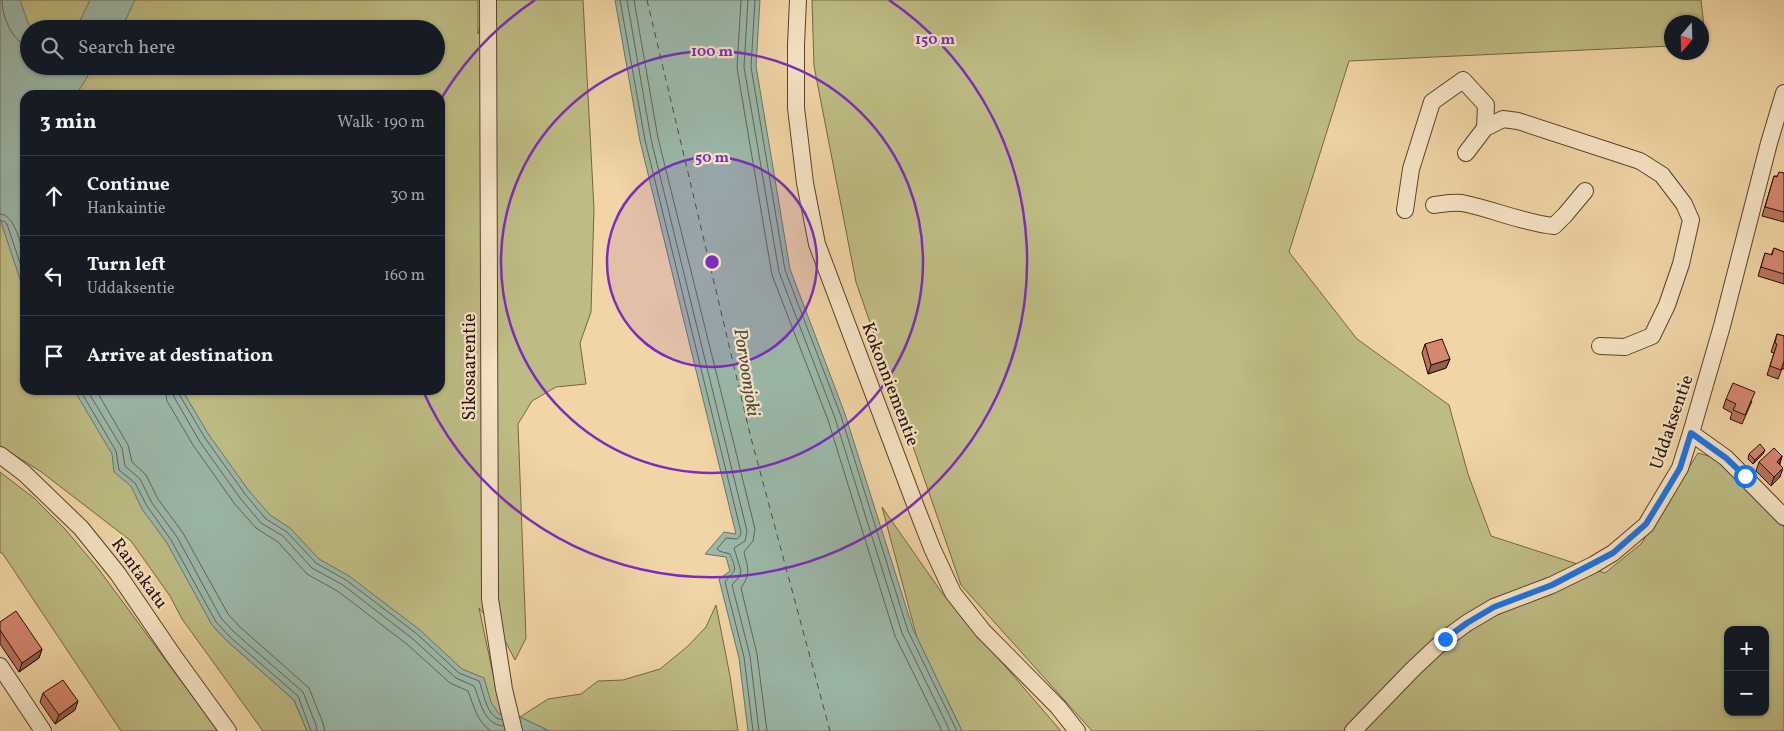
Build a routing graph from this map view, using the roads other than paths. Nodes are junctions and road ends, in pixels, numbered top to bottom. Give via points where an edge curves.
1 (488, 0) edge
2 (798, 0) edge
3 (1784, 93) edge
4 (1485, 128) junction
5 (1466, 153) dead end
6 (1585, 191) dead end
7 (1434, 205) dead end
8 (1405, 210) dead end
9 (1600, 346) dead end
10 (1691, 433) junction
11 (0, 455) edge
12 (1784, 517) edge
13 (0, 666) edge
14 (43, 731) edge
15 (228, 731) edge
16 (514, 731) edge
17 (1077, 731) edge
18 (1353, 731) edge

1 - 16 street, Sikosaarentie via 490,599
2 - 17 street, Kokonniementie via 796,108 805,183 817,244 916,507 953,593 983,631 1058,707
3 - 10 street, Uddaksentie
4 - 5 street
4 - 8 street via 1486,105 1463,80 1432,102 1411,169
4 - 9 street via 1503,119 1518,121 1640,161 1662,175 1684,204 1691,220 1681,264 1652,336 1625,347
6 - 7 street via 1554,226 1538,225 1460,203
10 - 12 street via 1726,458
10 - 18 street, Uddaksentie via 1680,468 1646,524 1613,553 1593,565 1494,607 1467,623 1413,669
11 - 15 street, Rantakatu via 24,473 81,528 118,574
13 - 14 street

